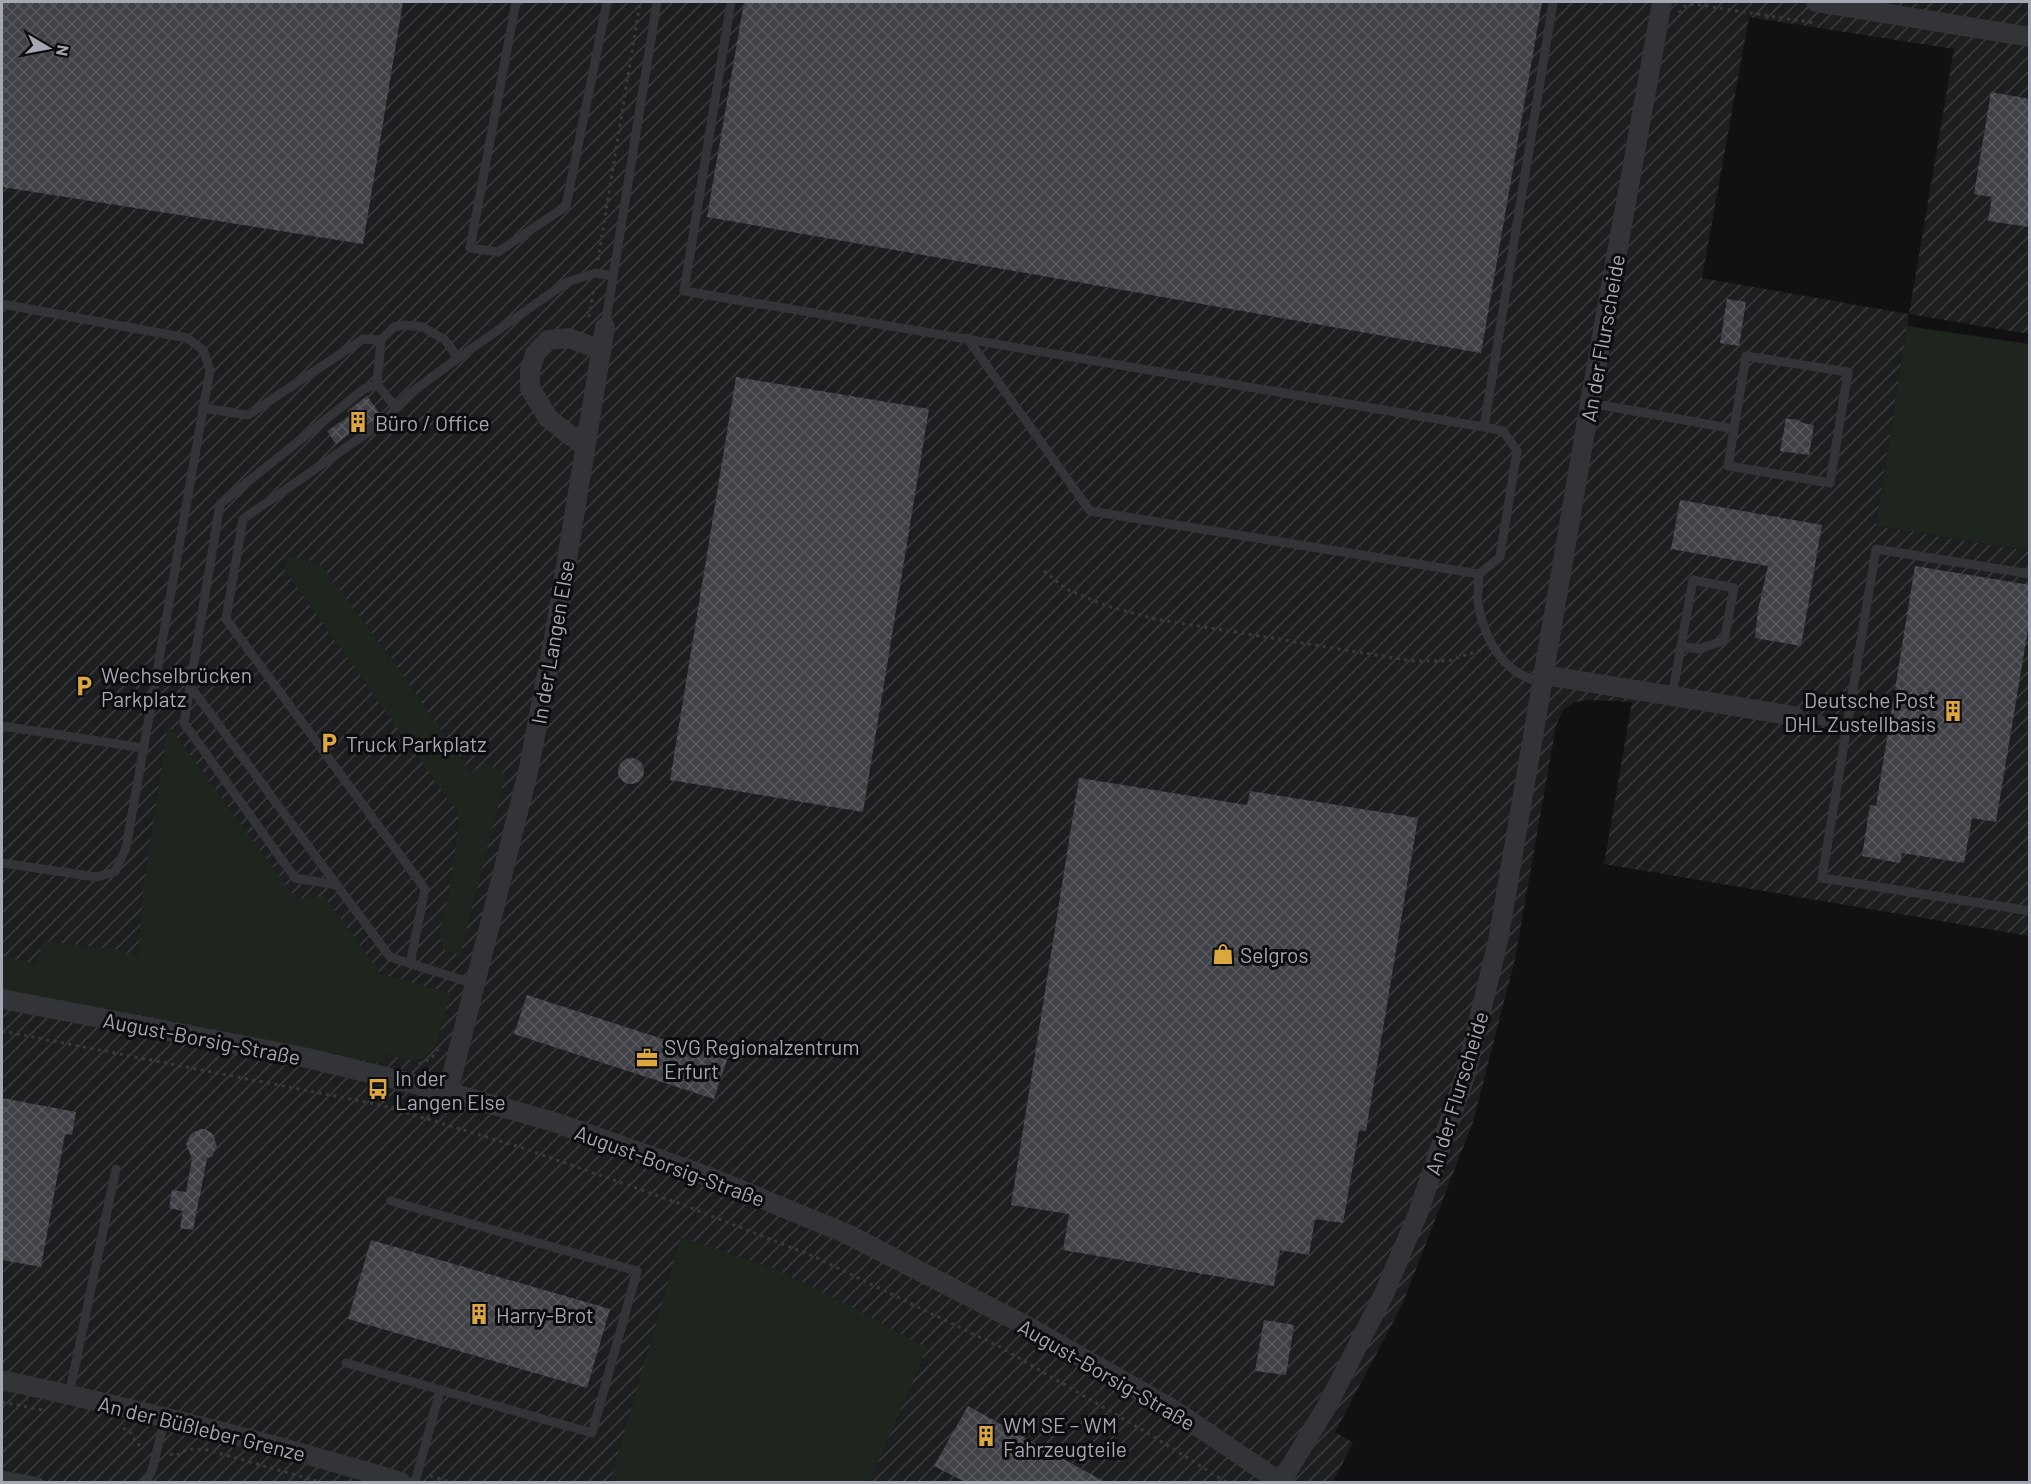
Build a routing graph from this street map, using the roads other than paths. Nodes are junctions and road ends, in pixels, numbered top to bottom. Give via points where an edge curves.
1 (516, 2) edge
2 (607, 2) edge
3 (657, 2) edge
4 (731, 2) edge
5 (1553, 2) edge
6 (1662, 2) edge
7 (1816, 2) edge
8 (2030, 37) edge
9 (613, 276) junction
10 (2, 304) edge
11 (604, 327) joint
12 (966, 338) junction
13 (381, 340) junction
14 (593, 347) junction
15 (458, 358) junction
16 (377, 384) junction
17 (1590, 403) junction
18 (203, 408) junction
19 (396, 408) junction
20 (1484, 427) junction
21 (1734, 429) junction
22 (585, 447) junction
23 (1479, 574) junction
24 (2030, 574) edge
25 (1681, 645) junction
26 (1543, 679) junction
27 (190, 686) junction
28 (1672, 696) junction
29 (1794, 716) joint
30 (1847, 725) junction
31 (2, 726) edge
32 (144, 748) junction
33 (2, 863) edge
34 (337, 885) junction
35 (2030, 911) edge
36 (410, 964) junction
37 (475, 984) junction
38 (2, 999) edge
39 (448, 1092) junction
40 (116, 1169) dead end
41 (391, 1201) dead end
42 (346, 1363) dead end
43 (2, 1380) edge
44 (440, 1391) junction
45 (69, 1395) junction
46 (165, 1418) junction
47 (2, 1475) edge
48 (39, 1482) edge
49 (146, 1482) edge
50 (401, 1482) edge
51 (415, 1482) edge
52 (1281, 1482) edge

1 - 2 lane via 470,248 498,252 566,206
3 - 9 lane
4 - 12 lane via 684,291
5 - 20 lane
6 - 17 street, An der Flurscheide
7 - 8 street
9 - 11 lane
9 - 15 lane via 596,273 567,282
10 - 18 lane via 187,338 203,350 210,370
11 - 14 street, In der Langen Else
12 - 20 lane
12 - 23 lane via 1090,511
13 - 15 lane via 394,327 423,327 446,340
13 - 16 lane
13 - 18 lane via 363,339 248,415
14 - 22 street, In der Langen Else
14 - 22 street via 569,338 548,340 535,354 530,370 530,388 548,418
15 - 19 lane
16 - 19 lane
16 - 27 lane via 364,389 220,504
17 - 21 lane
17 - 26 street, An der Flurscheide
18 - 32 lane
19 - 36 lane via 383,422 243,519 226,619 425,889
20 - 23 lane via 1503,431 1517,451 1500,557
21 - 21 lane via 1728,466 1830,483 1848,372 1746,356
22 - 37 street, In der Langen Else via 528,772
23 - 26 lane via 1478,601 1491,646 1517,671 1535,681
24 - 30 lane via 1876,549
25 - 25 lane via 1693,580 1734,588 1724,641 1698,649
25 - 28 lane
26 - 28 street
26 - 52 street, An der Flurscheide via 1498,941 1466,1073 1440,1153 1384,1294 1327,1406
27 - 34 lane
27 - 34 lane via 184,723 295,878
28 - 29 street
29 - 30 lane
30 - 35 lane via 1822,878
31 - 32 lane
32 - 33 lane via 126,848 115,872 96,878
34 - 36 lane via 390,957
36 - 37 lane
37 - 39 street, In der Langen Else
38 - 39 street, August-Borsig-Straße via 303,1057
39 - 52 street, August-Borsig-Straße via 554,1122 701,1174 847,1234 1025,1326 1174,1410
40 - 45 lane
41 - 44 lane via 637,1271 592,1433
42 - 44 lane
43 - 45 street, An der Büßleber Grenze
44 - 51 lane
45 - 46 street, An der Büßleber Grenze
46 - 49 lane
46 - 50 street, An der Büßleber Grenze
47 - 48 lane

